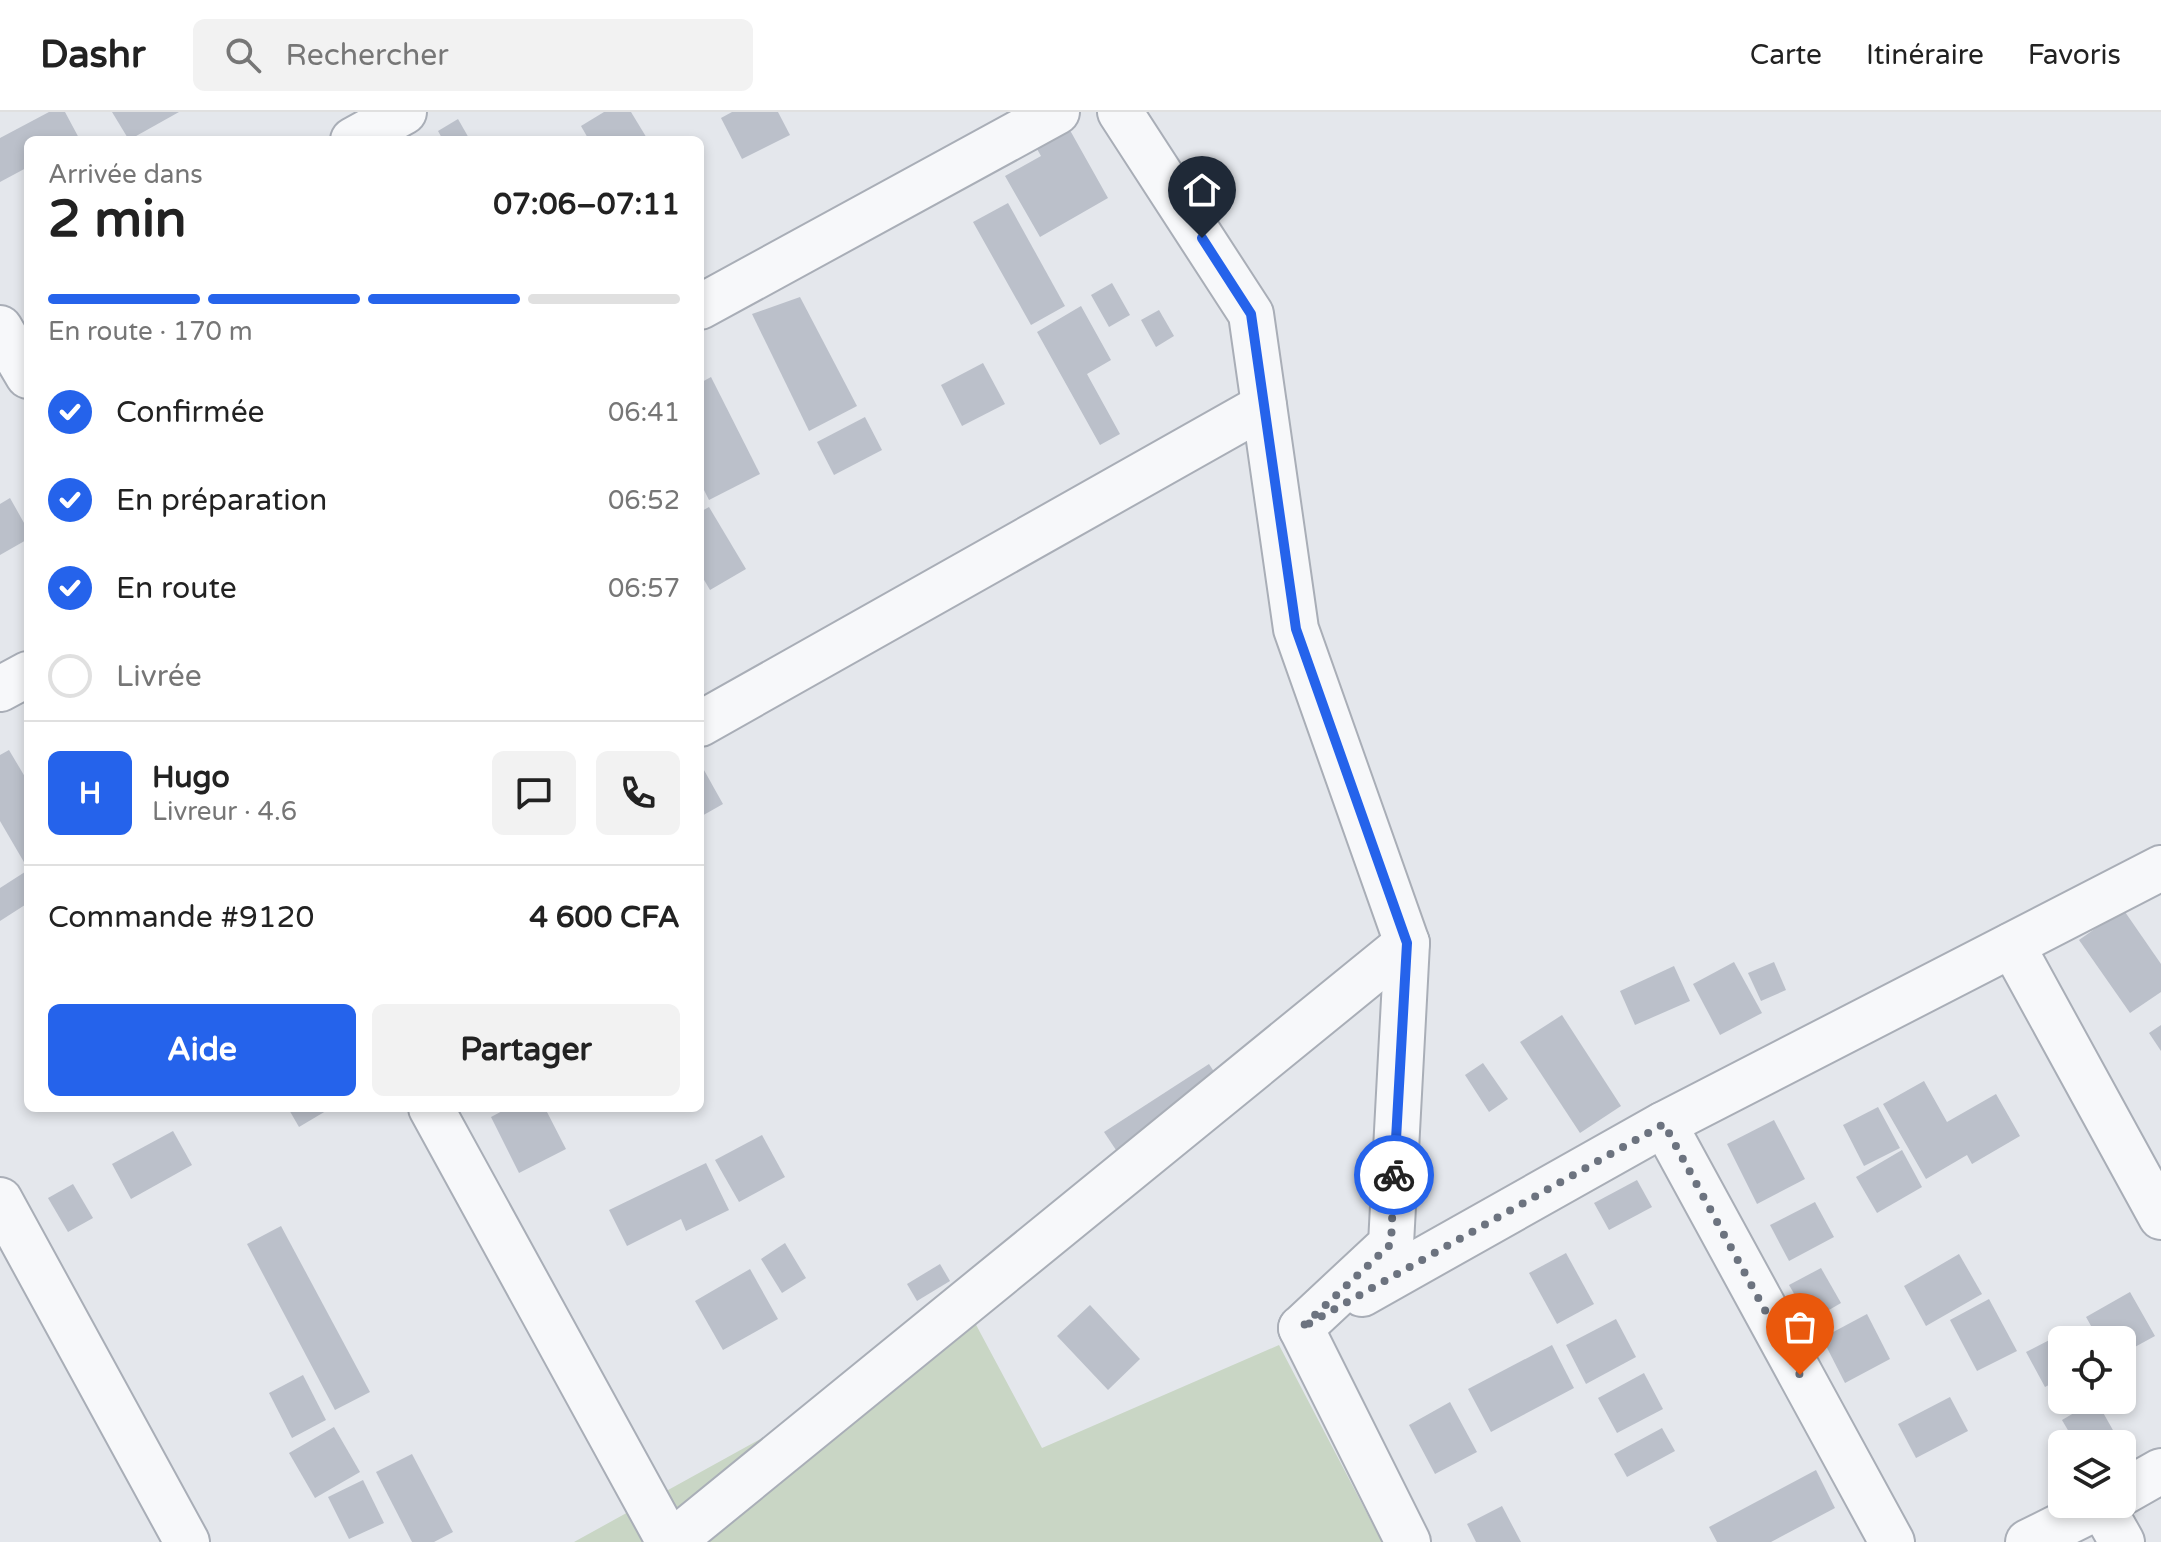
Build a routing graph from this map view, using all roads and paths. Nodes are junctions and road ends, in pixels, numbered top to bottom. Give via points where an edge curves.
1 (404, 112) edge
2 (1057, 112) edge
3 (1120, 112) edge
4 (360, 136) edge
5 (704, 305) edge
6 (8, 327) edge
7 (24, 366) edge
8 (1264, 406) junction
9 (24, 676) edge
10 (0, 689) edge
11 (704, 722) edge
12 (2161, 868) edge
13 (1407, 943) junction
14 (2012, 945) junction
15 (433, 1112) edge
16 (1664, 1124) junction
17 (0, 1200) edge
18 (2161, 1217) edge
19 (1301, 1328) junction
20 (2161, 1471) edge
21 (2136, 1491) edge
22 (2093, 1518) edge
23 (187, 1542) edge
24 (670, 1542) edge
25 (1408, 1542) edge
26 (1892, 1542) edge
27 (2028, 1542) edge

1 - 4 street
2 - 5 street
3 - 8 street via 1251,314
6 - 7 street
8 - 11 street
8 - 13 street via 1296,629
9 - 10 street
12 - 14 street
13 - 19 street via 1391,1244
13 - 24 street
14 - 16 street
14 - 18 street
15 - 24 street
16 - 19 street
16 - 26 street
17 - 23 street
19 - 25 street
20 - 21 street
22 - 27 street

